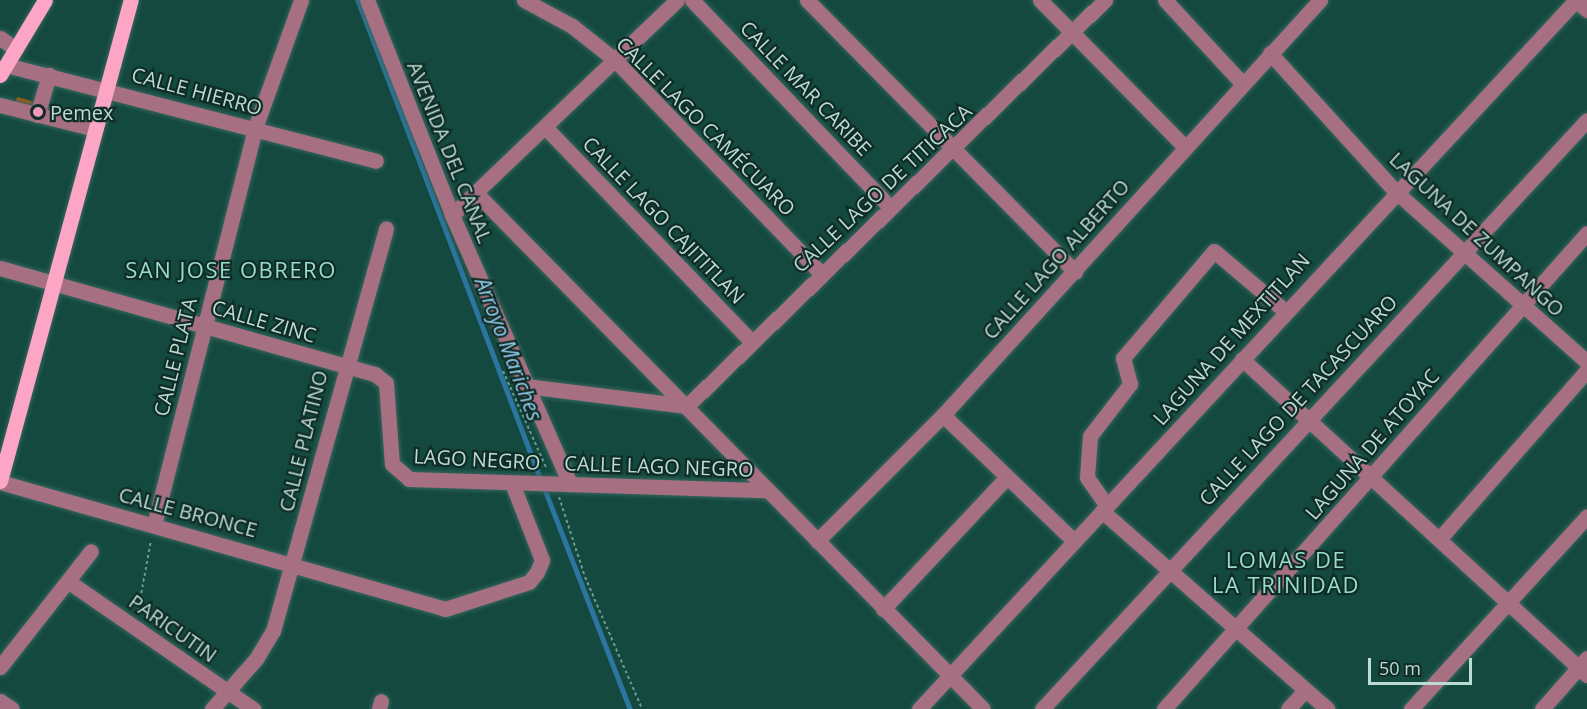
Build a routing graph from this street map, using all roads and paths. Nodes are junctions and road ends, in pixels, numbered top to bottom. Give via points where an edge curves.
1 (45, 0) edge
2 (131, 0) edge
3 (301, 0) edge
4 (367, 0) edge
5 (524, 0) edge
6 (677, 0) edge
7 (692, 0) edge
8 (807, 0) edge
9 (1041, 0) edge
10 (1105, 0) edge
11 (1165, 0) edge
12 (1320, 0) edge
13 (1575, 0) edge
14 (1587, 10) edge
15 (1073, 34) junction
16 (0, 38) edge
17 (16, 49) junction
18 (1270, 53) junction
19 (615, 60) junction
20 (3, 70) edge
21 (49, 75) junction
22 (1241, 82) junction
23 (106, 89) junction
24 (0, 105) edge
25 (37, 115) junction
26 (1587, 120) edge
27 (255, 128) junction
28 (546, 128) junction
29 (95, 129) junction
30 (1184, 147) junction
31 (956, 149) junction
32 (376, 161) dead end
33 (1395, 191) junction
34 (476, 193) junction
35 (889, 206) junction
36 (452, 215) junction
37 (386, 229) dead end
38 (1587, 233) edge
39 (1461, 253) junction
40 (0, 268) edge
41 (820, 272) junction
42 (1075, 272) junction
43 (54, 283) junction
44 (1522, 305) junction
45 (1285, 311) junction
46 (205, 326) junction
47 (752, 342) junction
48 (1242, 359) junction
49 (1587, 362) edge
50 (344, 365) junction
51 (1587, 370) edge
52 (526, 386) junction
53 (687, 406) junction
54 (943, 415) junction
55 (1307, 422) junction
56 (1007, 477) junction
57 (1371, 478) junction
58 (0, 482) edge
59 (512, 483) junction
60 (550, 484) joint
61 (570, 484) junction
62 (766, 490) junction
63 (1105, 508) junction
64 (1587, 516) edge
65 (154, 525) junction
66 (1441, 537) junction
67 (817, 541) junction
68 (1074, 541) junction
69 (91, 550) dead end
70 (294, 562) junction
71 (1170, 571) junction
72 (69, 582) junction
73 (1510, 604) junction
74 (883, 609) junction
75 (135, 626) junction
76 (1237, 631) junction
77 (0, 667) edge
78 (1584, 667) edge
79 (949, 676) junction
80 (1305, 690) junction
81 (228, 691) junction
82 (0, 701) edge
83 (12, 709) edge
84 (212, 709) edge
85 (253, 709) edge
86 (919, 709) edge
87 (983, 709) edge
88 (1042, 709) edge
89 (1164, 709) edge
90 (1288, 709) edge
91 (1327, 709) edge
92 (1411, 709) edge
93 (1542, 709) edge

1 - 17 main road
2 - 23 main road
3 - 27 street, CALLE PLATA
4 - 36 street, AVENIDA DEL CANAL
5 - 19 street, CALLE LAGO CAMÉCUARO via 572,26
6 - 19 street
7 - 35 street, CALLE MAR CARIBE
8 - 31 street
9 - 15 street
10 - 15 street, CALLE LAGO DE TITICACA
11 - 22 street
12 - 18 street, CALLE LAGO ALBERTO
13 - 14 street
13 - 33 street, LAGUNA DE MEXTITLAN
15 - 30 street
15 - 31 street, CALLE LAGO DE TITICACA
16 - 17 street
17 - 20 main road
18 - 22 street, CALLE LAGO ALBERTO
18 - 33 street, LAGUNA DE ZUMPANGO
19 - 28 street
19 - 41 street, CALLE LAGO CAMÉCUARO
20 - 21 street, CALLE HIERRO
21 - 23 street, CALLE HIERRO
21 - 25 street
22 - 30 street, CALLE LAGO ALBERTO
23 - 27 street, CALLE HIERRO
23 - 29 main road
24 - 25 street
25 - 29 street
26 - 39 street, CALLE LAGO DE TACASCUARO
27 - 32 street, CALLE HIERRO
27 - 46 street, CALLE PLATA
28 - 34 street
28 - 47 street, CALLE LAGO CAJITITLAN
29 - 43 main road
30 - 42 street, CALLE LAGO ALBERTO
31 - 35 street, CALLE LAGO DE TITICACA
31 - 42 street
33 - 39 street, LAGUNA DE ZUMPANGO
33 - 45 street, LAGUNA DE MEXTITLAN
34 - 36 street
34 - 53 street
35 - 41 street, CALLE LAGO DE TITICACA
36 - 52 street, AVENIDA DEL CANAL
37 - 50 street, CALLE PLATINO
38 - 44 street, LAGUNA DE ATOYAC
39 - 44 street, LAGUNA DE ZUMPANGO
39 - 55 street, CALLE LAGO DE TACASCUARO
40 - 43 street, CALLE ZINC
41 - 47 street, CALLE LAGO DE TITICACA
42 - 54 street, CALLE LAGO ALBERTO
43 - 46 street, CALLE ZINC
43 - 58 main road
44 - 49 street, LAGUNA DE ZUMPANGO
44 - 57 street, LAGUNA DE ATOYAC
45 - 48 street, LAGUNA DE MEXTITLAN
45 - 63 street via 1214,251 1123,358 1130,384 1090,436 1087,477
46 - 50 street, CALLE ZINC
46 - 65 street, CALLE PLATA
47 - 53 street, CALLE LAGO DE TITICACA
48 - 55 street
48 - 63 street, LAGUNA DE MEXTITLAN
50 - 59 street, LAGO NEGRO via 386,382 392,464 402,476
50 - 70 street, CALLE PLATINO
51 - 66 street
52 - 53 street
52 - 61 street, AVENIDA DEL CANAL
53 - 62 street
54 - 56 street
54 - 67 street, CALLE LAGO ALBERTO
55 - 57 street
55 - 71 street, CALLE LAGO DE TACASCUARO
56 - 68 street
56 - 74 street
57 - 66 street
57 - 76 street, LAGUNA DE ATOYAC
58 - 65 street, CALLE BRONCE
59 - 60 street, LAGO NEGRO
59 - 70 street, CALLE BRONCE via 542,560 529,582 445,609
60 - 61 street, CALLE LAGO NEGRO
61 - 62 street, CALLE LAGO NEGRO
62 - 67 street
63 - 68 street, LAGUNA DE MEXTITLAN
63 - 71 street
64 - 73 street
65 - 70 street, CALLE BRONCE
65 - 75 path
66 - 73 street
67 - 74 street
68 - 79 street, LAGUNA DE MEXTITLAN
69 - 72 street
70 - 81 street, CALLE PLATINO via 265,646
71 - 76 street
71 - 88 street, CALLE LAGO DE TACASCUARO
72 - 75 street, PARICUTIN
72 - 77 street
73 - 78 street
73 - 92 street
74 - 79 street
75 - 81 street, PARICUTIN
76 - 80 street
76 - 89 street, LAGUNA DE ATOYAC
78 - 93 street
79 - 86 street, LAGUNA DE MEXTITLAN
79 - 87 street
80 - 90 street
80 - 91 street
81 - 84 street, CALLE PLATINO
81 - 85 street, PARICUTIN
82 - 83 street

